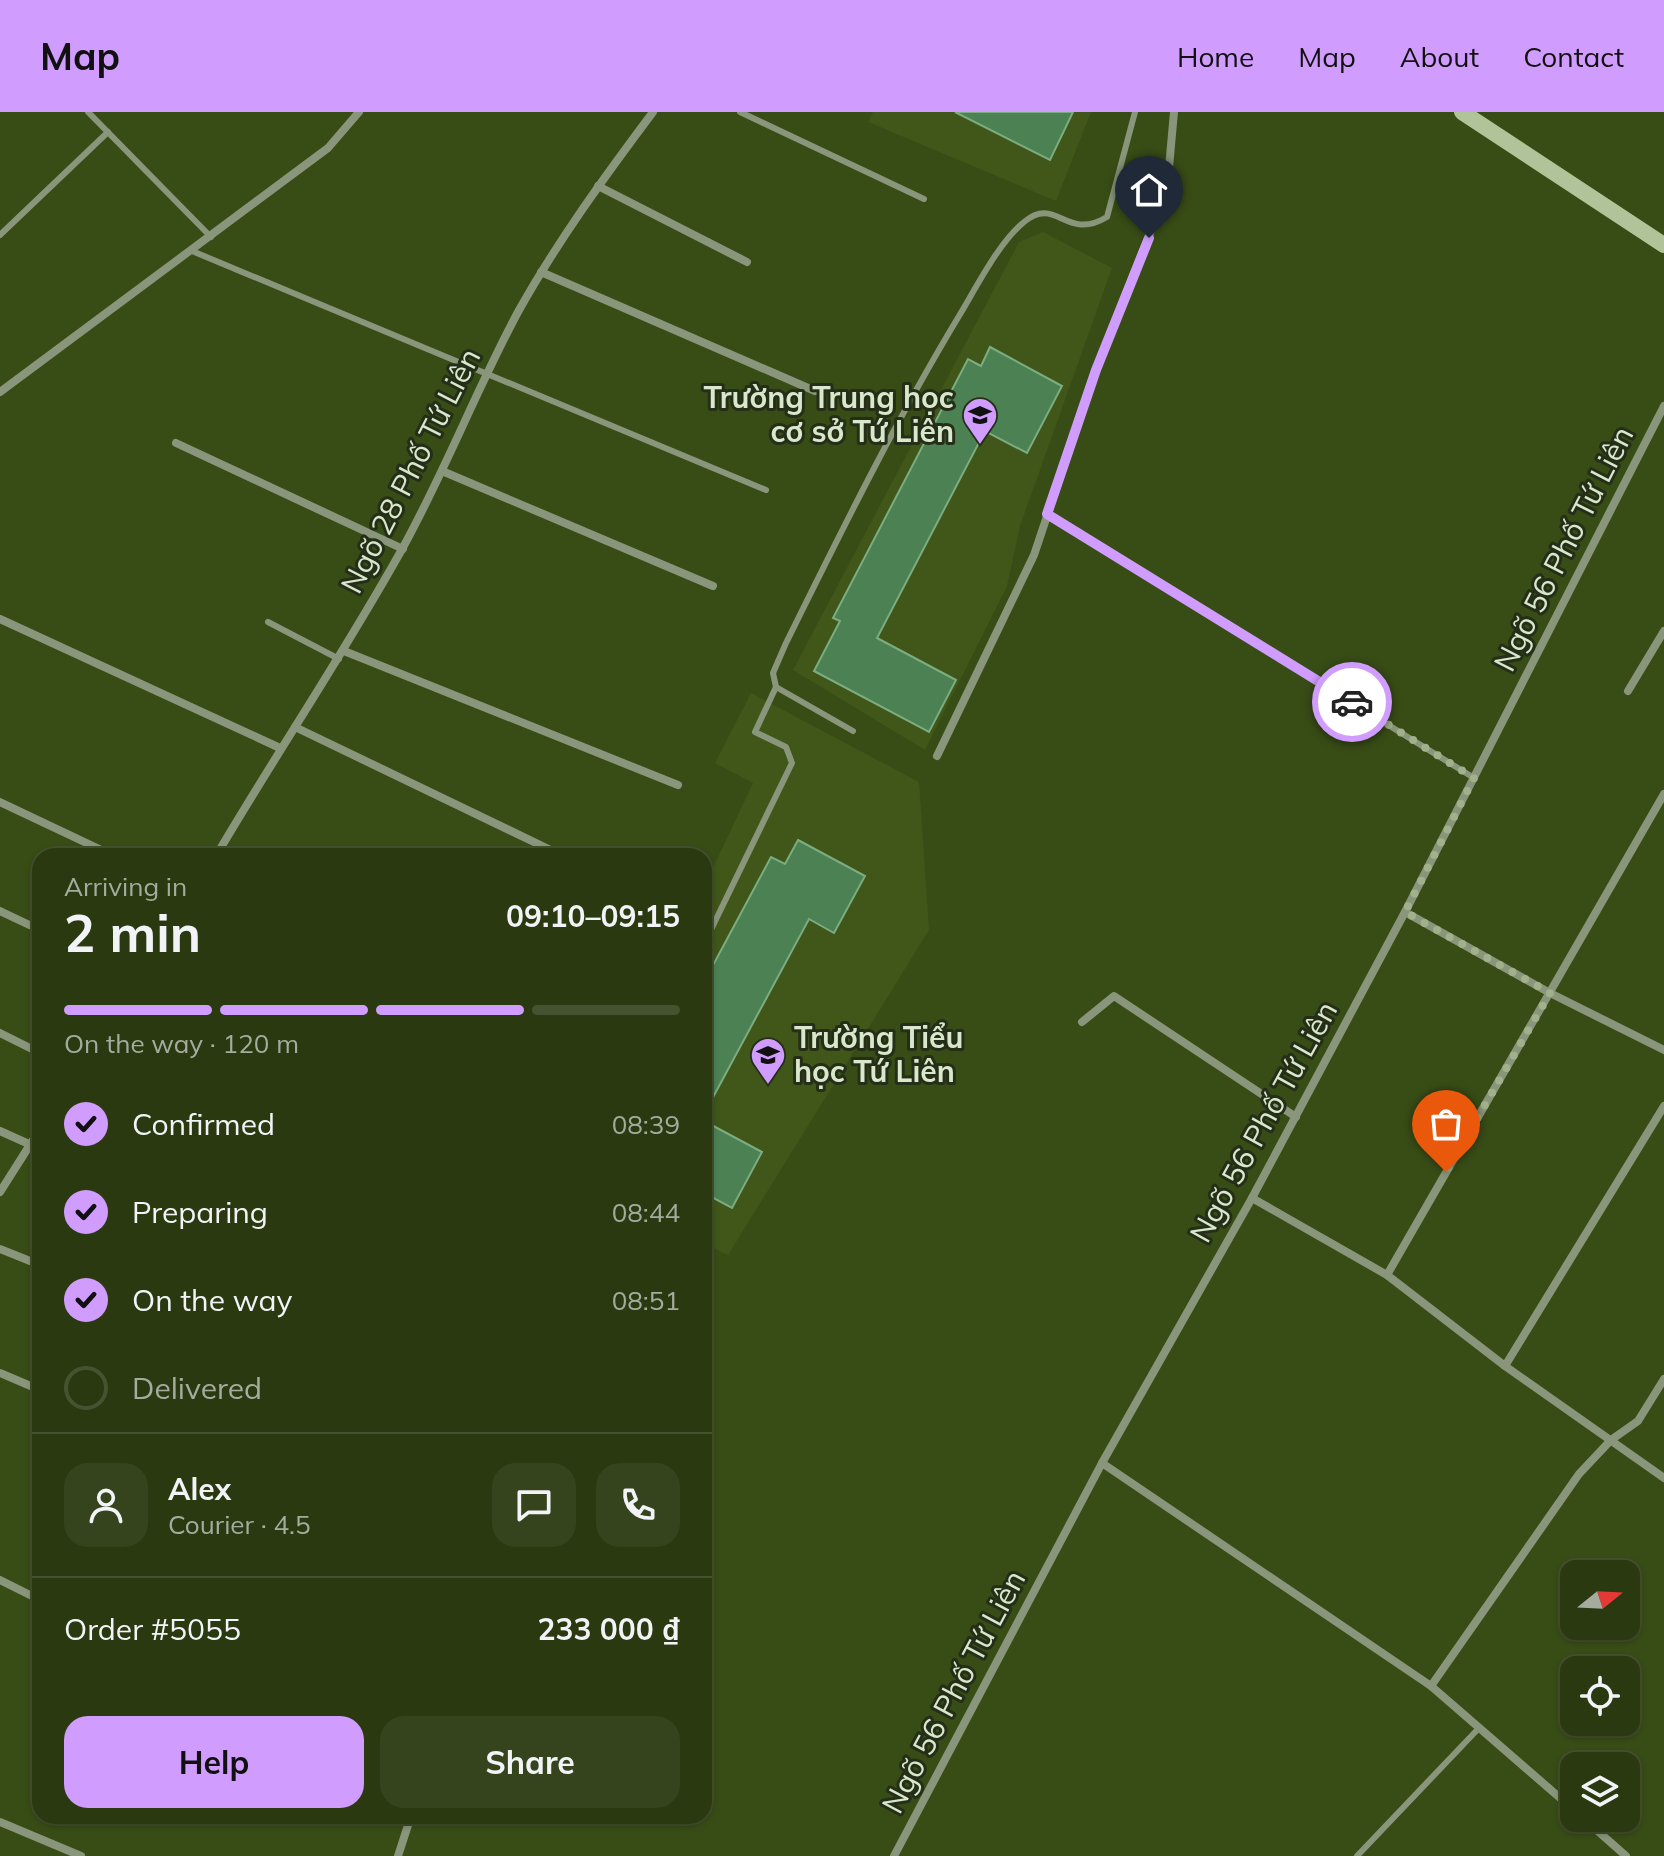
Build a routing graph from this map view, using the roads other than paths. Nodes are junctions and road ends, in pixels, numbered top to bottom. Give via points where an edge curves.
1 (88, 112) edge
2 (359, 112) edge
3 (653, 112) edge
4 (740, 112) edge
5 (1135, 112) edge
6 (1174, 112) edge
7 (1462, 112) edge
8 (108, 132) junction
9 (598, 186) junction
10 (924, 199) dead end
11 (0, 235) edge
12 (211, 237) junction
13 (1664, 245) edge
14 (192, 251) junction
15 (747, 262) dead end
16 (541, 272) junction
17 (487, 374) junction
18 (815, 391) dead end
19 (0, 392) edge
20 (1664, 406) edge
21 (176, 443) dead end
22 (442, 471) junction
23 (766, 490) dead end
24 (1047, 514) junction
25 (403, 549) junction
26 (713, 586) dead end
27 (0, 619) edge
28 (268, 622) dead end
29 (1664, 631) edge
30 (342, 655) junction
31 (776, 687) junction
32 (1628, 691) dead end
33 (295, 727) junction
34 (853, 731) dead end
35 (280, 748) junction
36 (937, 756) dead end
37 (1474, 778) junction
38 (678, 785) dead end
39 (1664, 794) edge
40 (0, 802) edge
41 (97, 848) edge
42 (221, 848) edge
43 (546, 848) edge
44 (0, 911) edge
45 (1405, 912) junction
46 (32, 926) edge
47 (712, 928) edge
48 (1550, 993) junction
49 (1082, 1022) dead end
50 (0, 1033) edge
51 (32, 1049) edge
52 (1664, 1050) edge
53 (1664, 1106) edge
54 (1296, 1117) junction
55 (0, 1131) edge
56 (32, 1140) edge
57 (29, 1144) junction
58 (32, 1145) edge
59 (0, 1192) edge
60 (1252, 1198) junction
61 (0, 1249) edge
62 (32, 1262) edge
63 (1387, 1275) junction
64 (1505, 1366) junction
65 (0, 1373) edge
66 (1664, 1379) edge
67 (32, 1387) edge
68 (1611, 1440) junction
69 (1102, 1463) junction
70 (1664, 1478) edge
71 (0, 1580) edge
72 (32, 1596) edge
73 (1431, 1686) junction
74 (1479, 1728) junction
75 (1560, 1798) edge
76 (0, 1822) edge
77 (408, 1824) edge
78 (1599, 1832) edge
79 (81, 1856) edge
80 (398, 1856) edge
81 (894, 1856) edge
82 (1357, 1856) edge
83 (1626, 1856) edge

1 - 8 lane
2 - 12 street via 328,148
3 - 9 street, Ngõ 28 Phố Tứ Liên
4 - 10 lane
5 - 31 lane via 1107,217 1077,227 1050,212 1038,213 1023,223 984,275 892,430 786,643 773,673
6 - 24 street via 1167,190 1096,370
7 - 13 street
8 - 11 lane
8 - 12 lane
9 - 15 street
9 - 16 street, Ngõ 28 Phố Tứ Liên
12 - 14 street
14 - 17 lane
14 - 19 street
16 - 17 street, Ngõ 28 Phố Tứ Liên
16 - 18 street
17 - 22 street, Ngõ 28 Phố Tứ Liên
17 - 23 lane
20 - 37 street, Ngõ 56 Phố Tứ Liên
21 - 25 street
22 - 25 street, Ngõ 28 Phố Tứ Liên
22 - 26 street
24 - 36 street via 1034,555
24 - 37 lane
25 - 30 street, Ngõ 28 Phố Tứ Liên
27 - 35 street
28 - 30 lane
29 - 32 street
30 - 33 street, Ngõ 28 Phố Tứ Liên
30 - 38 street
31 - 34 lane
31 - 47 lane via 755,732 786,747 792,763
33 - 35 street, Ngõ 28 Phố Tứ Liên
33 - 43 street
35 - 42 street, Ngõ 28 Phố Tứ Liên
37 - 45 street, Ngõ 56 Phố Tứ Liên
39 - 48 street
40 - 41 street
44 - 46 street
45 - 48 street
45 - 54 street, Ngõ 56 Phố Tứ Liên
48 - 52 street
48 - 63 street
49 - 54 street via 1114,996
50 - 51 street
53 - 64 street
54 - 60 street, Ngõ 56 Phố Tứ Liên
55 - 57 street
56 - 57 street
57 - 58 street
57 - 59 street
60 - 63 street
60 - 69 street, Ngõ 56 Phố Tứ Liên
61 - 62 street
63 - 64 street
64 - 68 street
65 - 67 street
66 - 68 street via 1638,1421
68 - 70 street
68 - 73 street via 1579,1474
69 - 73 street
69 - 81 street, Ngõ 56 Phố Tứ Liên
71 - 72 street
73 - 74 street
74 - 75 street
74 - 82 lane
76 - 79 street
77 - 80 street
78 - 83 street

